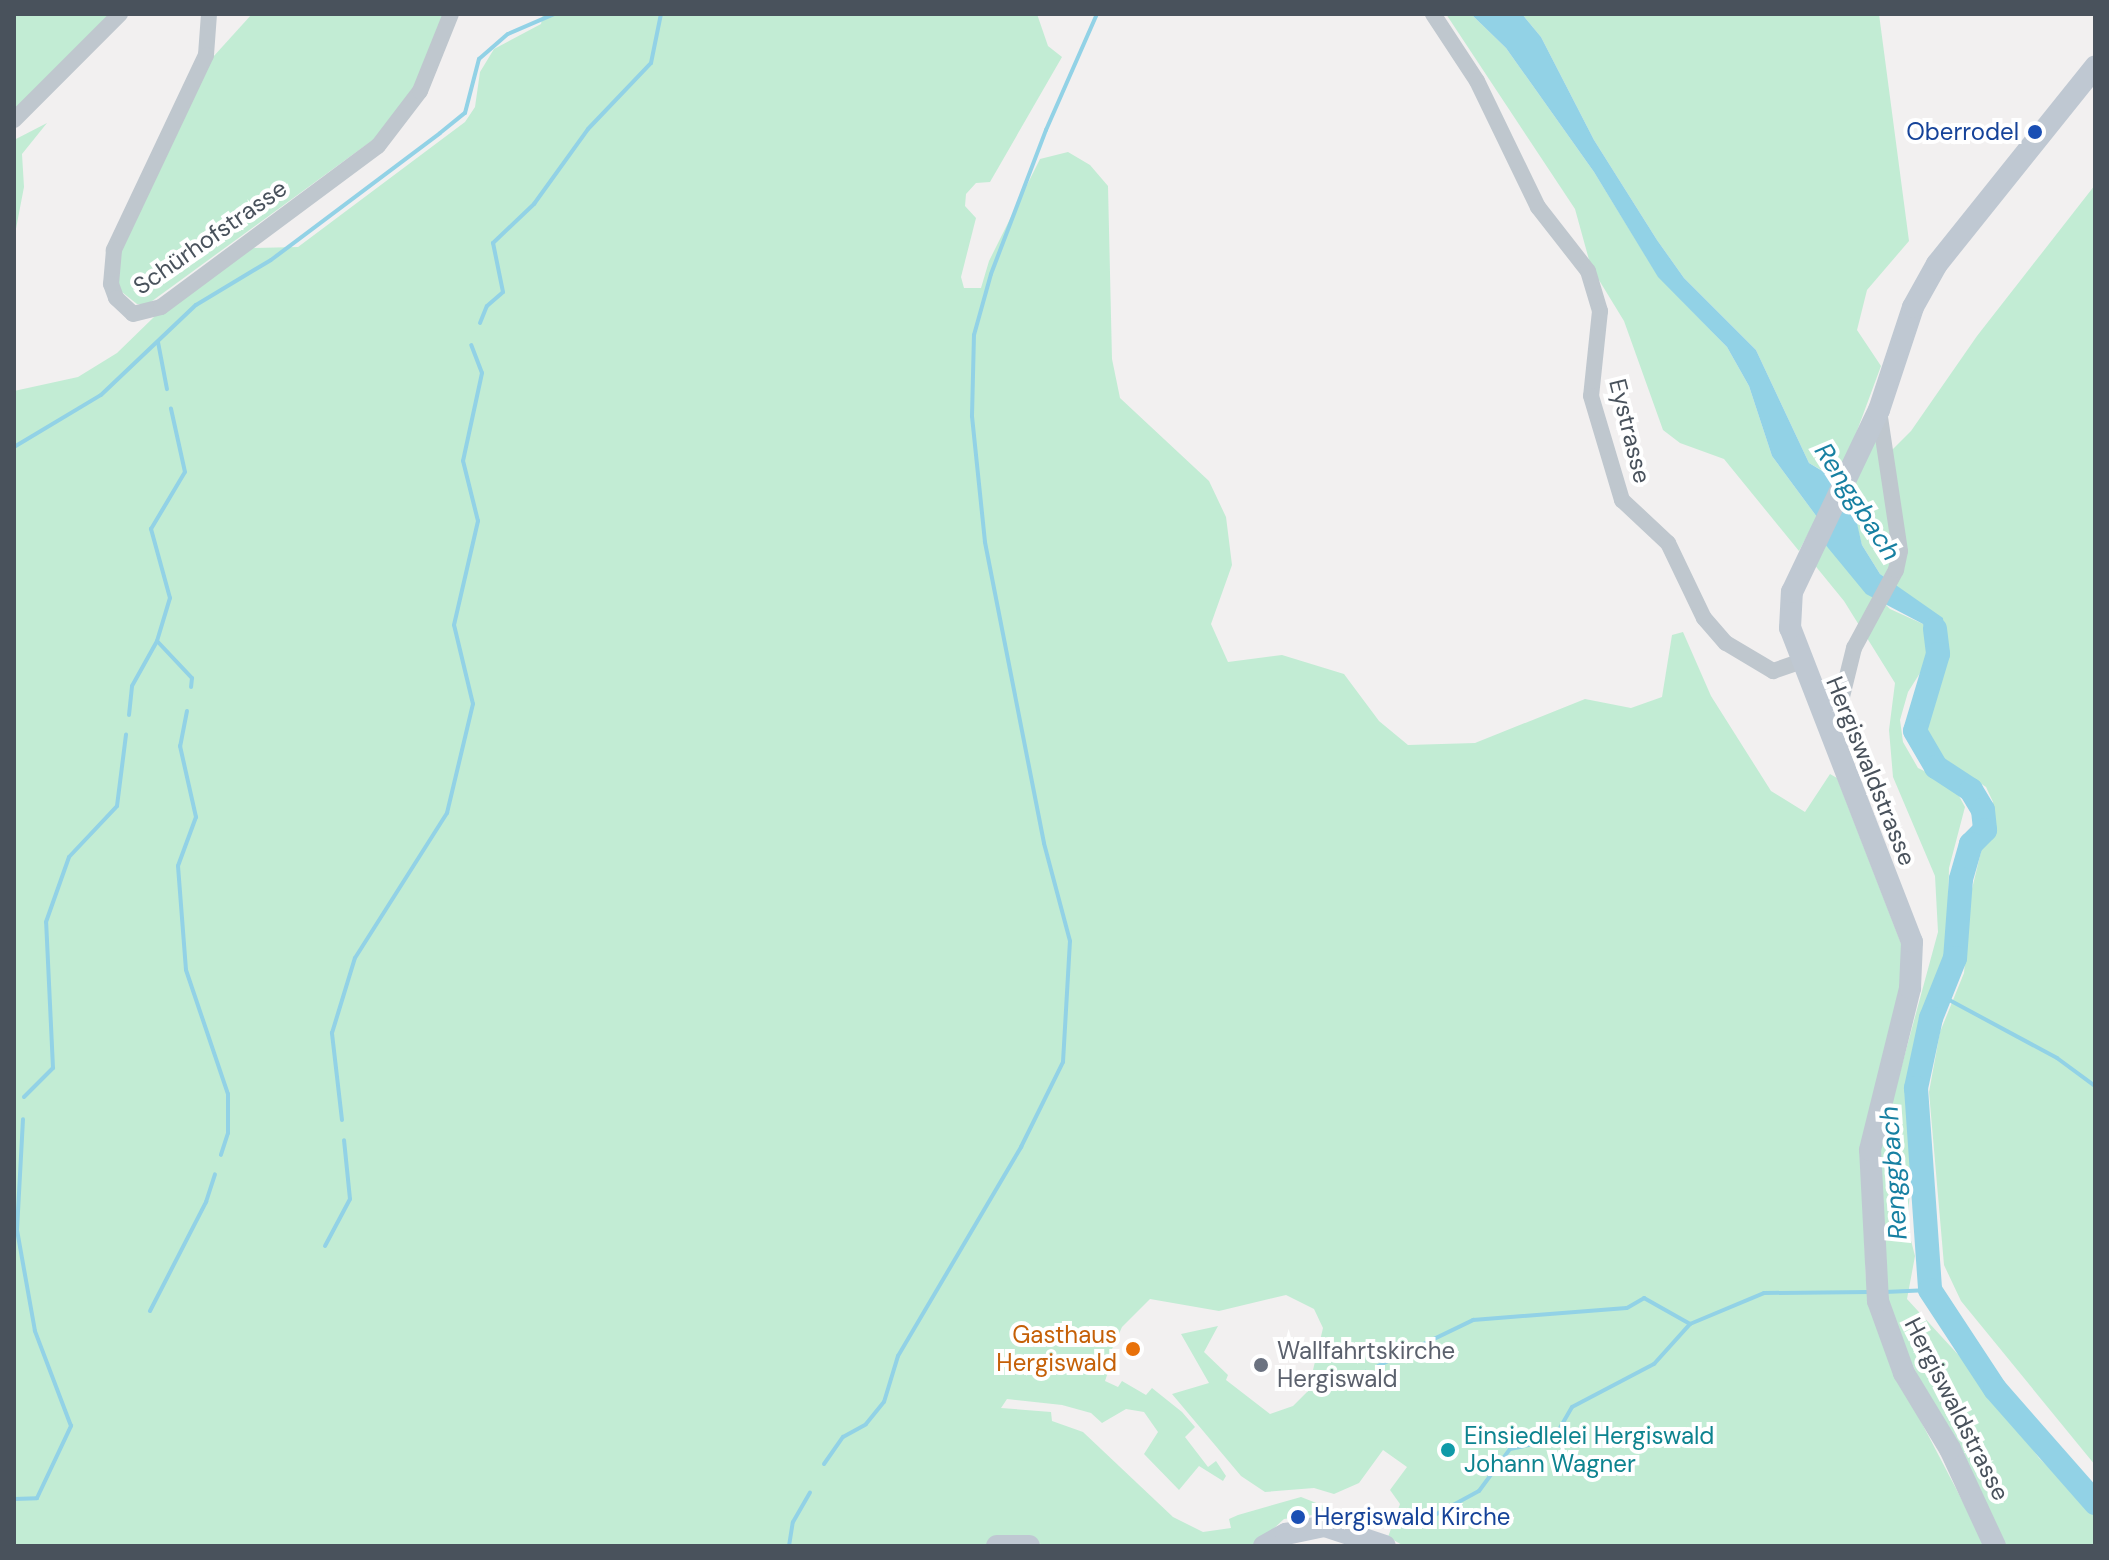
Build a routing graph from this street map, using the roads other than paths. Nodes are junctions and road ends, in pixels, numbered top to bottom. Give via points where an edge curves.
1 (120, 14) edge
2 (209, 14) edge
3 (451, 14) edge
4 (1433, 14) edge
5 (2095, 67) edge
6 (14, 120) edge
7 (1879, 410) junction
8 (1799, 662) junction
9 (1832, 739) junction
10 (997, 1546) edge
11 (1029, 1546) edge
12 (1264, 1546) edge
13 (1385, 1546) edge
14 (1995, 1546) edge

1 - 6 street
2 - 3 street, Schürhofstrasse via 206,55 114,250 111,284 116,298 133,314 161,307 378,146 420,91
4 - 8 street, Eystrasse via 1477,81 1538,207 1588,271 1600,311 1591,396 1622,500 1668,543 1704,618 1726,643 1773,671
5 - 7 street, Hergiswaldstrasse via 1937,264 1913,307
7 - 8 street, Hergiswaldstrasse via 1792,592 1790,628
7 - 9 street via 1900,551 1896,570 1842,682
8 - 9 street, Hergiswaldstrasse
9 - 14 street, Hergiswaldstrasse via 1912,942 1914,961 1870,1150 1877,1291 1904,1373 1950,1449
10 - 11 street
12 - 13 street via 1286,1534 1325,1526

